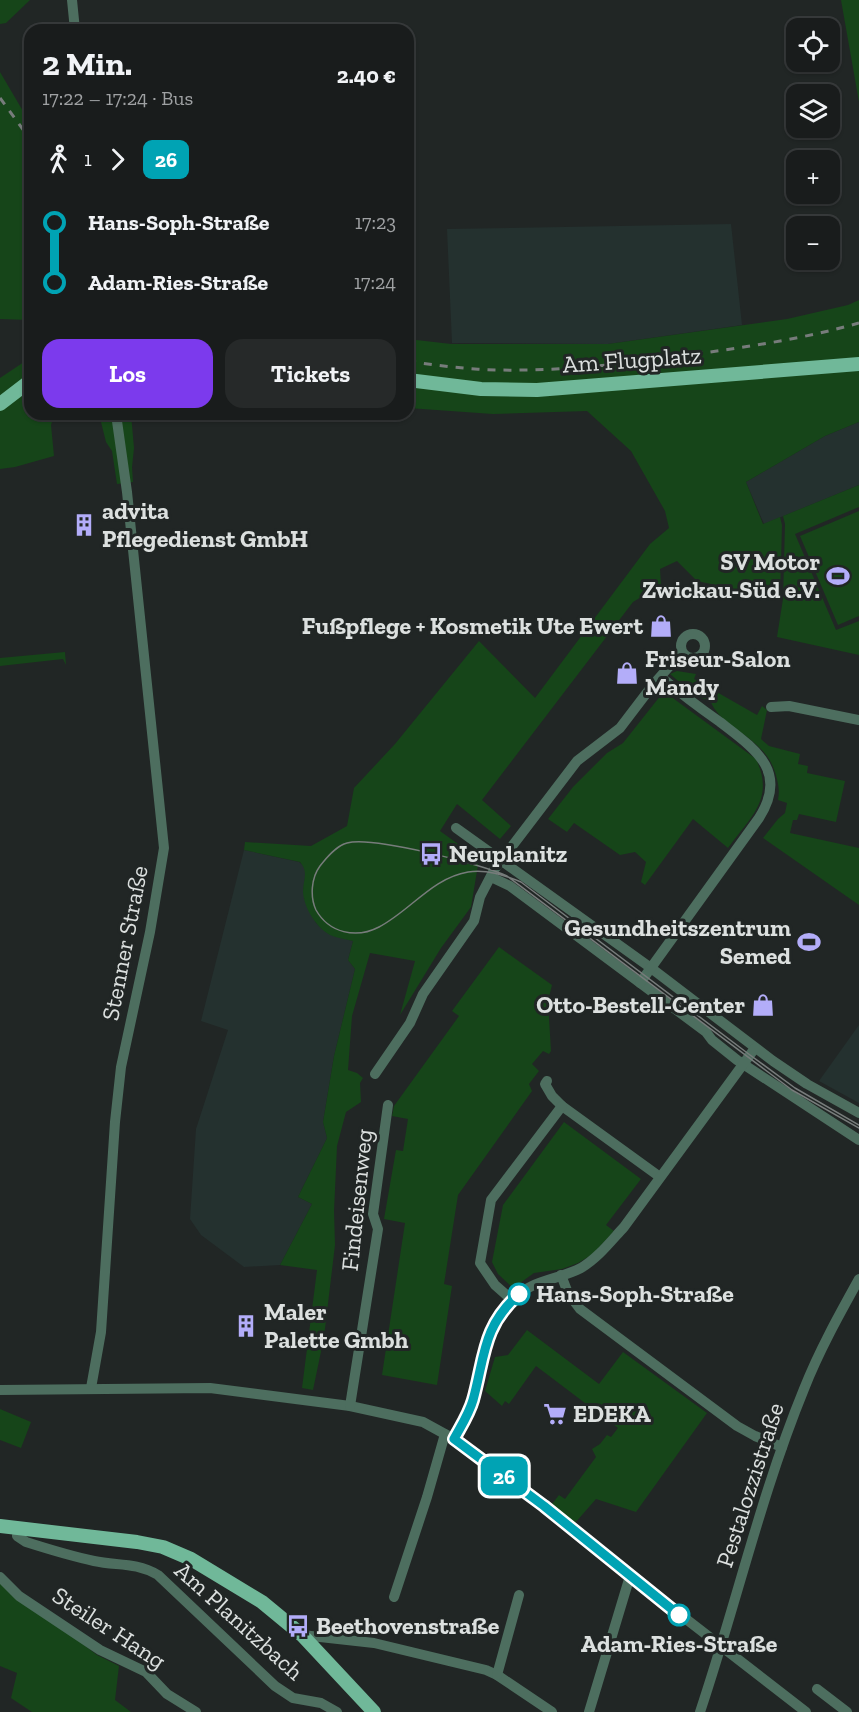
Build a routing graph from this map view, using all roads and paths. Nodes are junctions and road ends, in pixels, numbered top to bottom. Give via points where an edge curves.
1 (72, 0) edge
2 (74, 24) edge
3 (859, 364) edge
4 (414, 381) edge
5 (24, 386) edge
6 (0, 404) edge
7 (117, 420) edge
8 (682, 652) dead end
9 (661, 677) junction
10 (771, 707) dead end
11 (859, 720) edge
12 (456, 828) dead end
13 (502, 861) junction
14 (491, 878) junction
15 (651, 968) junction
16 (640, 983) junction
17 (755, 1048) junction
18 (743, 1064) junction
19 (375, 1074) dead end
20 (547, 1081) dead end
21 (388, 1106) dead end
22 (562, 1107) junction
23 (859, 1113) edge
24 (859, 1140) edge
25 (660, 1177) junction
26 (561, 1275) junction
27 (859, 1279) edge
28 (512, 1300) junction
29 (0, 1389) edge
30 (91, 1389) junction
31 (350, 1406) junction
32 (450, 1436) junction
33 (782, 1447) junction
34 (0, 1526) edge
35 (18, 1529) junction
36 (630, 1576) junction
37 (0, 1577) edge
38 (519, 1595) dead end
39 (394, 1597) dead end
40 (302, 1635) junction
41 (722, 1646) junction
42 (497, 1675) junction
43 (817, 1689) dead end
44 (196, 1712) edge
45 (337, 1712) edge
46 (374, 1712) edge
47 (552, 1712) edge
48 (589, 1712) edge
49 (700, 1712) edge
50 (805, 1712) edge
51 (847, 1712) edge

1 - 2 street
3 - 4 main road, Am Flugplatz via 537,390 481,389
5 - 6 main road
7 - 30 street, Stenner Straße via 164,848 122,1067 101,1332
8 - 9 street
9 - 13 street via 620,728 578,761
9 - 15 street via 762,757 770,777 770,792 759,818
10 - 11 street via 789,706
12 - 13 street
13 - 14 street
13 - 15 street
14 - 16 street via 510,886
14 - 19 street via 480,897 474,921 423,994 410,1023
15 - 16 street
15 - 17 street
16 - 18 street
17 - 18 street
17 - 23 street
18 - 24 street
18 - 25 street
20 - 22 street via 545,1084
21 - 31 street, Findeisenweg via 373,1214 378,1228
22 - 25 street
22 - 28 street via 490,1200 480,1263 495,1285
25 - 26 street via 606,1248 581,1268
26 - 28 street via 536,1284
26 - 33 street via 580,1309 737,1426
27 - 33 street, Pestalozzistraße via 831,1328
28 - 32 street via 487,1338 473,1401
29 - 30 street
30 - 31 street via 210,1388
31 - 32 street via 423,1422
32 - 36 street
32 - 39 street
33 - 41 street, Pestalozzistraße
34 - 35 main road
35 - 40 main road via 163,1547 191,1559 262,1602
35 - 45 street, Am Planitzbach via 17,1536 26,1542 96,1562 147,1569 158,1575 275,1686 293,1698 321,1703
36 - 41 street
36 - 48 street
37 - 44 street, Steiler Hang via 19,1596 100,1650 146,1672 167,1694
38 - 42 street
40 - 42 street via 374,1643
40 - 46 main road
41 - 49 street, Pestalozzistraße
41 - 50 street
42 - 47 street
43 - 51 street

